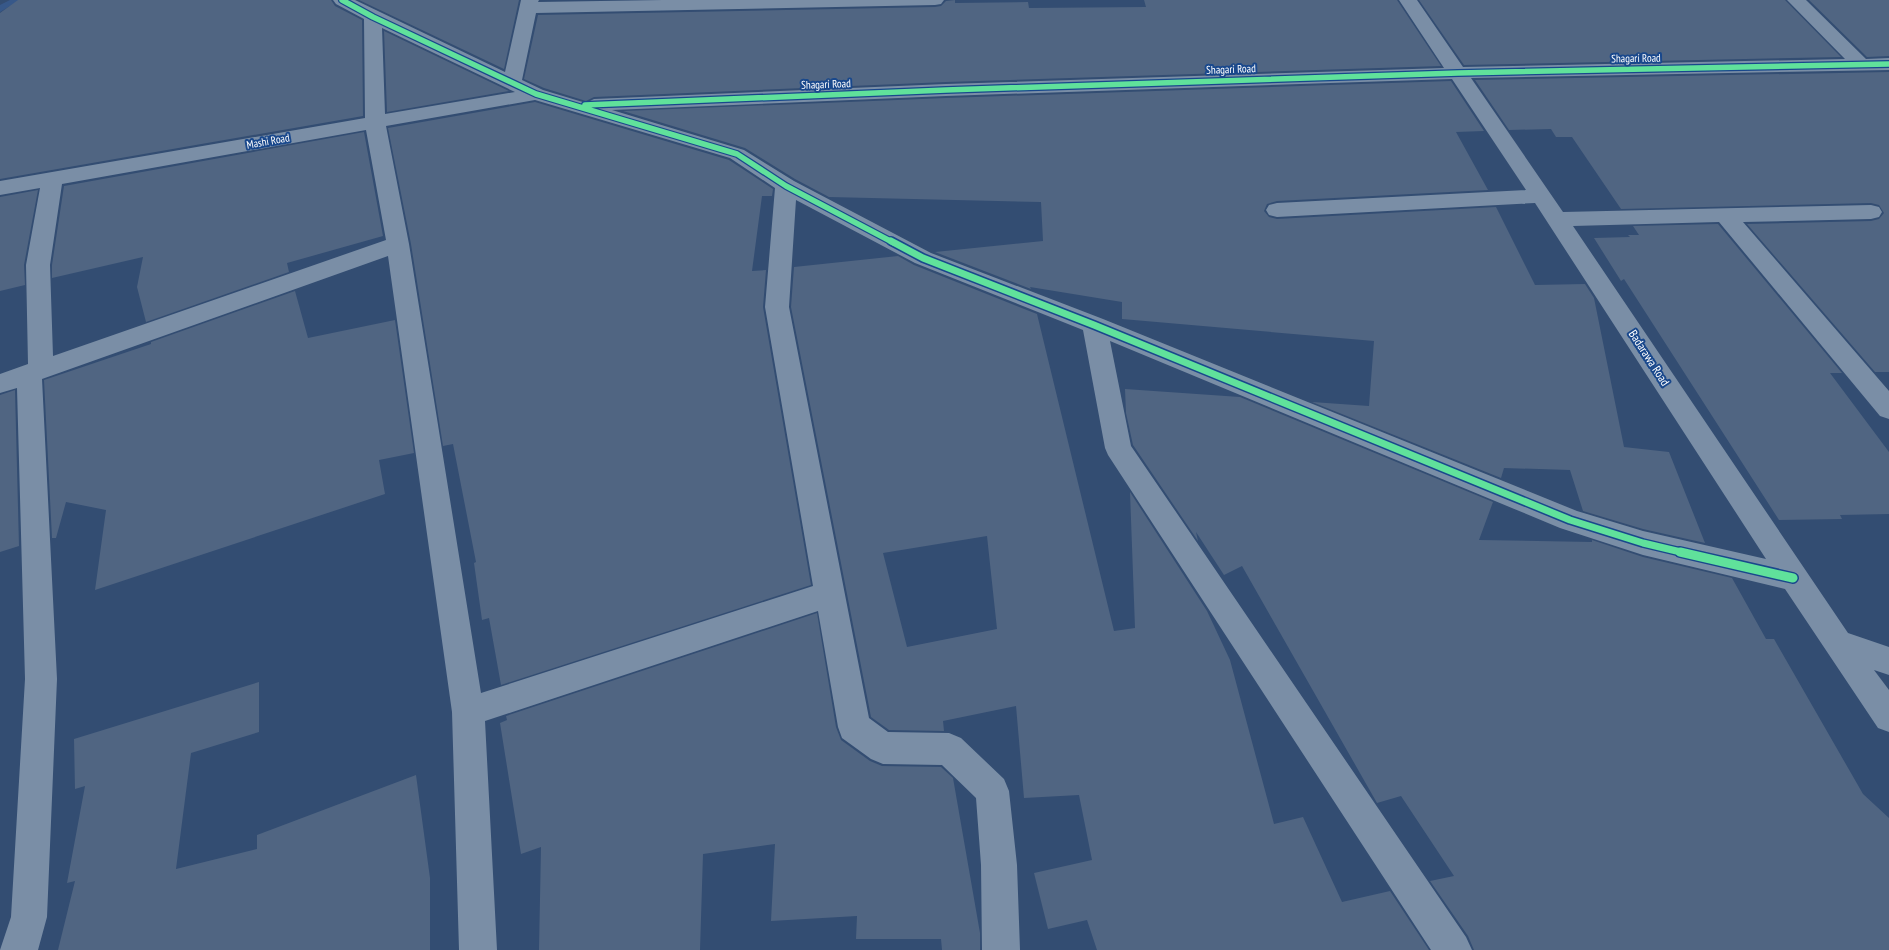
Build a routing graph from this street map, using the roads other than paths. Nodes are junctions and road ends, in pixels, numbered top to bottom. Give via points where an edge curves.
1 (342, 0) edge
2 (935, 0) edge
3 (1408, 0) edge
4 (1796, 0) edge
5 (529, 4) edge
6 (373, 18) junction
7 (1889, 64) edge
8 (1862, 65) junction
9 (1458, 73) junction
10 (512, 82) junction
11 (536, 94) junction
12 (574, 106) junction
13 (375, 122) junction
14 (52, 178) junction
15 (786, 186) junction
16 (0, 188) edge
17 (1541, 196) junction
18 (1276, 210) dead end
19 (1872, 212) dead end
20 (1725, 215) junction
21 (1557, 219) junction
22 (398, 244) junction
23 (1094, 325) junction
24 (35, 371) junction
25 (0, 384) edge
26 (1889, 409) edge
27 (1793, 578) junction
28 (830, 594) junction
29 (1837, 643) junction
30 (1889, 661) edge
31 (468, 712) junction
32 (1889, 717) edge
33 (19, 950) edge
34 (478, 950) edge
35 (1001, 950) edge
36 (1453, 950) edge

1 - 6 street
2 - 5 street
3 - 9 street, Badarawa Road
4 - 8 street
5 - 10 street
6 - 10 street
6 - 13 street
7 - 8 street, Shagari Road
8 - 9 street, Shagari Road
9 - 12 street, Shagari Road
9 - 17 street, Badarawa Road
10 - 11 street
11 - 12 street
11 - 13 street, Mashi Road
12 - 15 street via 737,154
13 - 14 street, Mashi Road
13 - 22 street
14 - 16 street, Mashi Road
14 - 24 street via 38,265
15 - 23 street via 922,258
15 - 28 street via 777,307
17 - 18 street
17 - 21 street, Badarawa Road
19 - 20 street
20 - 21 street
20 - 26 street
21 - 27 street, Badarawa Road
22 - 24 street
22 - 31 street
23 - 27 street via 1570,520 1643,543
23 - 36 street via 1118,448
24 - 25 street
24 - 33 street via 41,679 29,917
27 - 29 street, Badarawa Road
28 - 31 street
28 - 35 street via 854,727 883,748 950,749 992,792 999,865
29 - 30 street
29 - 32 street, Badarawa Road
31 - 34 street

